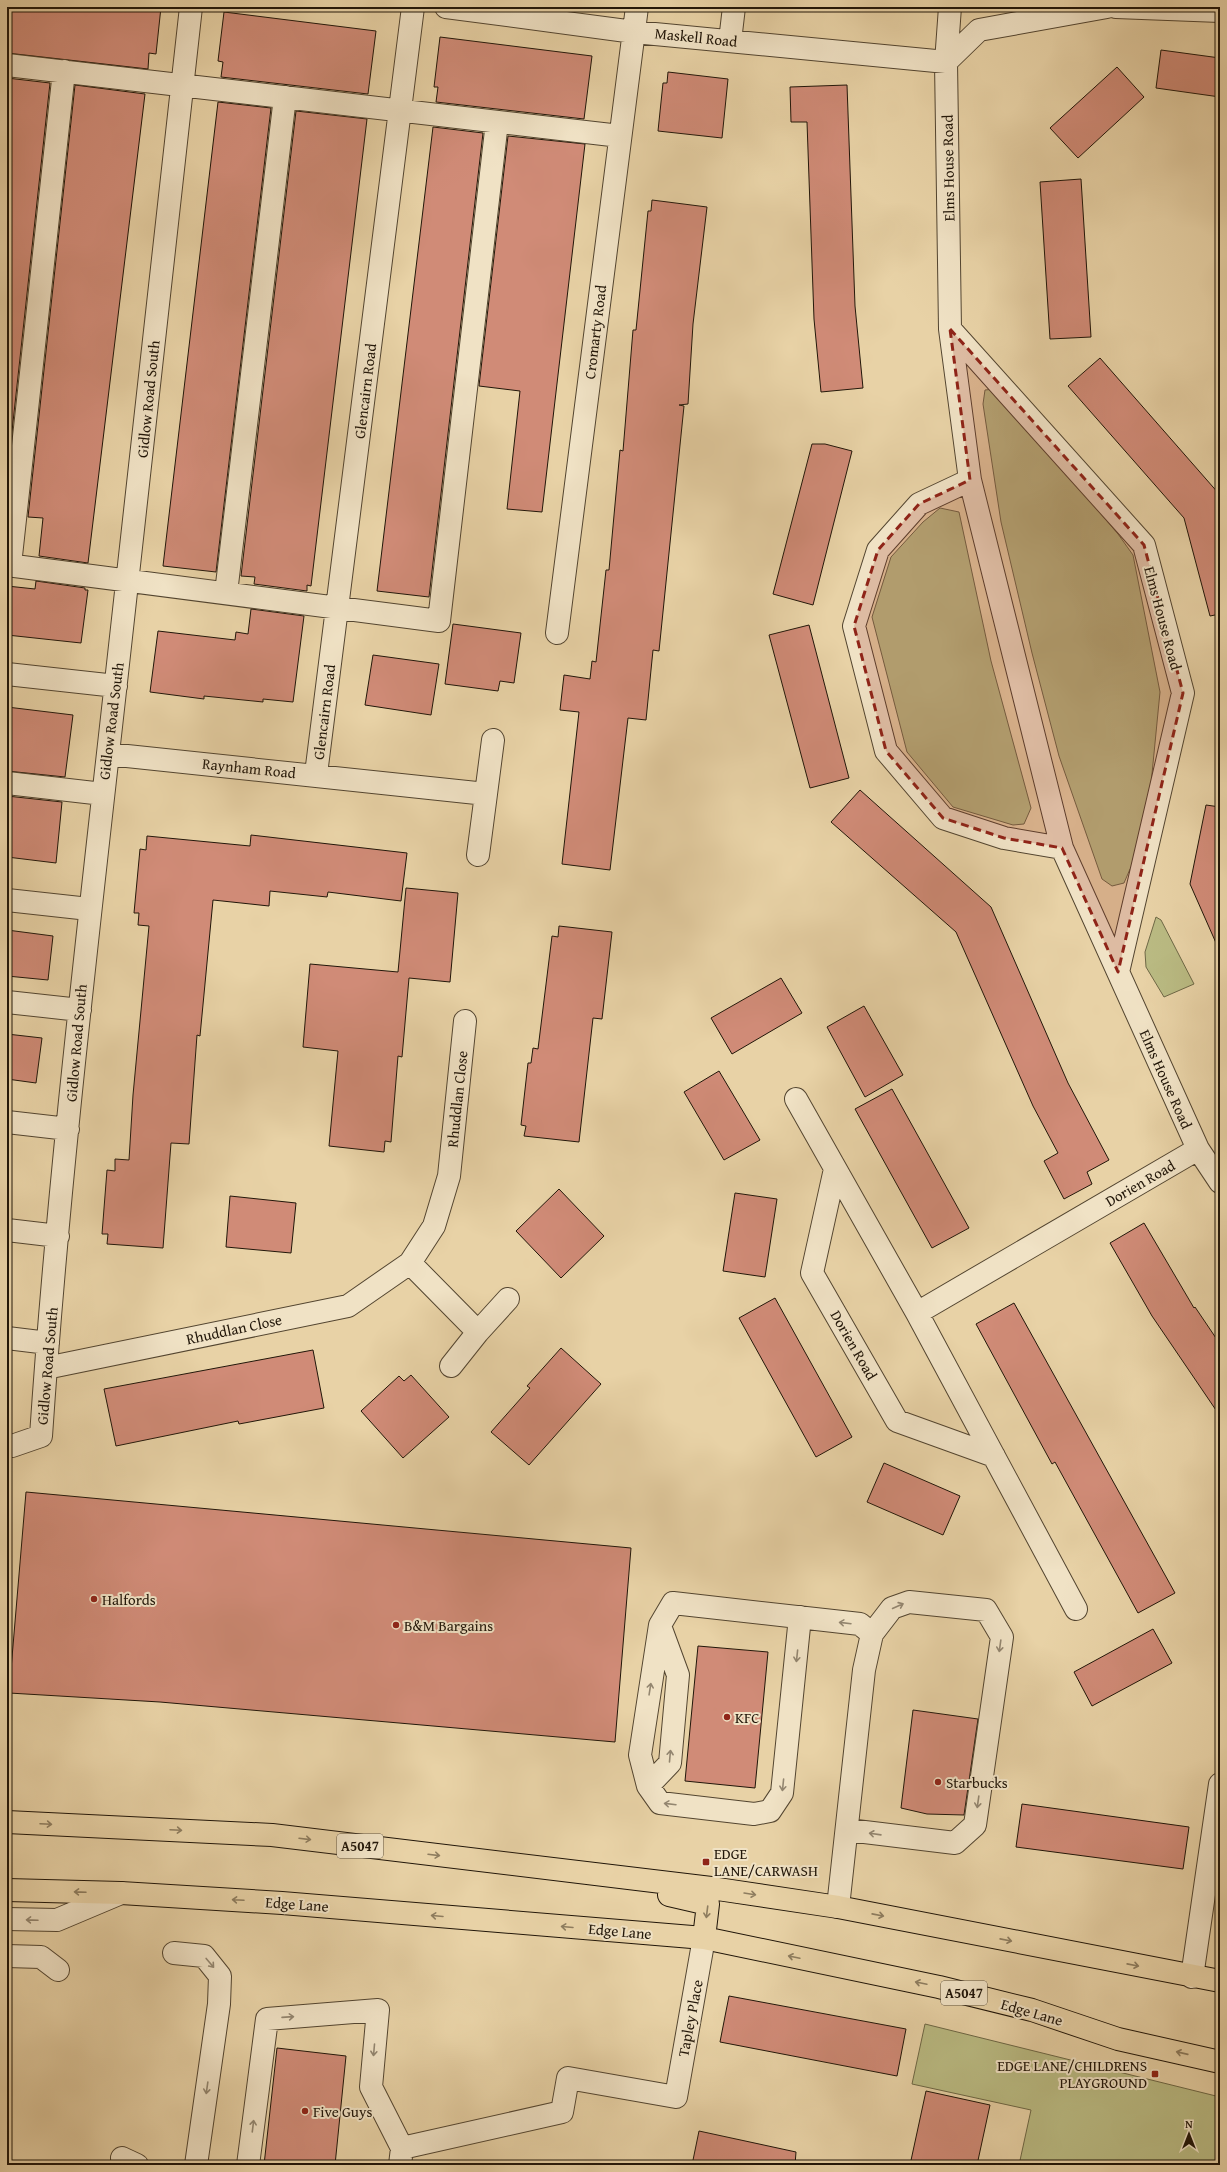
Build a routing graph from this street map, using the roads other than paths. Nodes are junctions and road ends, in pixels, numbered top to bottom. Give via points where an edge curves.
1 (190, 7) edge
2 (413, 7) edge
3 (446, 7) edge
4 (637, 7) edge
5 (734, 7) edge
6 (950, 7) edge
7 (1107, 7) edge
8 (1116, 7) edge
9 (1220, 11) edge
10 (634, 32) junction
11 (730, 41) junction
12 (946, 62) junction
13 (7, 65) edge
14 (64, 71) junction
15 (182, 85) junction
16 (284, 97) junction
17 (400, 110) junction
18 (497, 122) junction
19 (620, 136) junction
20 (950, 329) junction
21 (970, 480) junction
22 (8, 565) edge
23 (128, 580) junction
24 (226, 593) junction
25 (338, 607) junction
26 (557, 633) dead end
27 (7, 674) edge
28 (116, 686) junction
29 (493, 740) dead end
30 (108, 754) junction
31 (316, 774) junction
32 (7, 783) edge
33 (103, 794) junction
34 (486, 794) junction
35 (1062, 848) junction
36 (478, 855) dead end
37 (7, 900) edge
38 (89, 909) junction
39 (1118, 972) junction
40 (7, 1002) edge
41 (80, 1010) junction
42 (465, 1021) dead end
43 (796, 1099) dead end
44 (7, 1122) edge
45 (68, 1129) junction
46 (1198, 1149) junction
47 (835, 1169) junction
48 (1220, 1182) edge
49 (7, 1230) edge
50 (58, 1236) junction
51 (410, 1263) junction
52 (508, 1299) dead end
53 (917, 1313) junction
54 (478, 1332) junction
55 (7, 1338) edge
56 (48, 1343) junction
57 (451, 1366) dead end
58 (46, 1368) junction
59 (7, 1446) edge
60 (994, 1456) junction
61 (1076, 1609) dead end
62 (800, 1617) junction
63 (660, 1625) junction
64 (872, 1634) junction
65 (1220, 1784) edge
66 (648, 1786) junction
67 (7, 1822) edge
68 (848, 1830) junction
69 (542, 1868) junction
70 (7, 1890) edge
71 (121, 1893) junction
72 (838, 1908) junction
73 (7, 1919) edge
74 (704, 1938) junction
75 (174, 1953) dead end
76 (7, 1956) edge
77 (58, 1970) dead end
78 (1192, 1977) junction
79 (1220, 1981) edge
80 (1220, 2062) edge
81 (401, 2157) edge
82 (196, 2165) edge
83 (248, 2165) edge

1 - 15 street, Gidlow Road South
2 - 17 street, Glencairn Road
3 - 10 street, Maskell Road
4 - 10 street, Cromarty Road
5 - 11 street
6 - 12 street, Elms House Road
7 - 12 street via 979,30
8 - 9 street
10 - 11 street, Maskell Road
10 - 19 street, Cromarty Road
11 - 12 street, Maskell Road
12 - 20 street, Elms House Road
13 - 14 street
14 - 15 street
14 - 22 street
15 - 16 street
15 - 23 street, Gidlow Road South
16 - 17 street
16 - 24 street
17 - 18 street
17 - 25 street, Glencairn Road
18 - 19 street
18 - 25 street via 439,621
19 - 26 street, Cromarty Road
20 - 21 street, Elms House Road
20 - 39 street, Elms House Road via 1144,545 1183,693
21 - 35 street, Elms House Road
21 - 35 street via 919,504 878,550 854,626 886,751 943,818 1004,838
22 - 23 street
23 - 24 street
23 - 28 street, Gidlow Road South
24 - 25 street
25 - 31 street, Glencairn Road
27 - 28 street
28 - 30 street, Gidlow Road South
29 - 34 street
30 - 31 street, Raynham Road
30 - 33 street, Gidlow Road South
31 - 34 street, Raynham Road
32 - 33 street
33 - 38 street, Gidlow Road South
34 - 36 street
35 - 39 street, Elms House Road
37 - 38 street
38 - 41 street, Gidlow Road South
39 - 46 street, Elms House Road
40 - 41 street
41 - 45 street, Gidlow Road South
42 - 51 street, Rhuddlan Close via 449,1176 434,1226
43 - 47 street
44 - 45 street
45 - 50 street, Gidlow Road South
46 - 48 street, Elms House Road
46 - 53 street, Dorien Road
47 - 53 street
47 - 60 street, Dorien Road via 812,1273 897,1421
49 - 50 street
50 - 56 street, Gidlow Road South
51 - 54 street
51 - 58 street, Rhuddlan Close via 348,1306
52 - 54 street
53 - 60 street
54 - 57 street
55 - 56 street
56 - 58 street, Gidlow Road South
58 - 59 street, Gidlow Road South via 41,1436
60 - 61 street
62 - 63 street via 673,1603
64 -> 62 street via 860,1624
62 -> 66 street via 782,1793 770,1811 754,1814 660,1803
66 -> 63 street via 640,1755
66 -> 63 street via 670,1764 678,1675
64 - 68 street via 864,1670
64 -> 68 street via 892,1608 909,1602 986,1610 1002,1637 975,1825 955,1843
65 - 78 street
67 -> 69 highway, A5047 via 272,1835
68 - 72 street
69 -> 72 highway, A5047 via 711,1888
69 -> 74 highway via 708,1904
71 -> 70 highway, Edge Lane / A5047
71 -> 73 street via 56,1920
74 -> 71 highway, Edge Lane / A5047 via 282,1902
72 -> 78 highway, A5047
80 -> 74 highway, Edge Lane / A5047 via 1118,2039 1032,2010 939,1987
74 - 81 street, Tapley Place via 676,2097 568,2078 562,2112
75 -> 82 street via 204,1956 220,1976 219,2004
76 - 77 street via 41,1957
78 - 79 highway, A5047
83 -> 81 street via 267,2018 378,2010 371,2087

